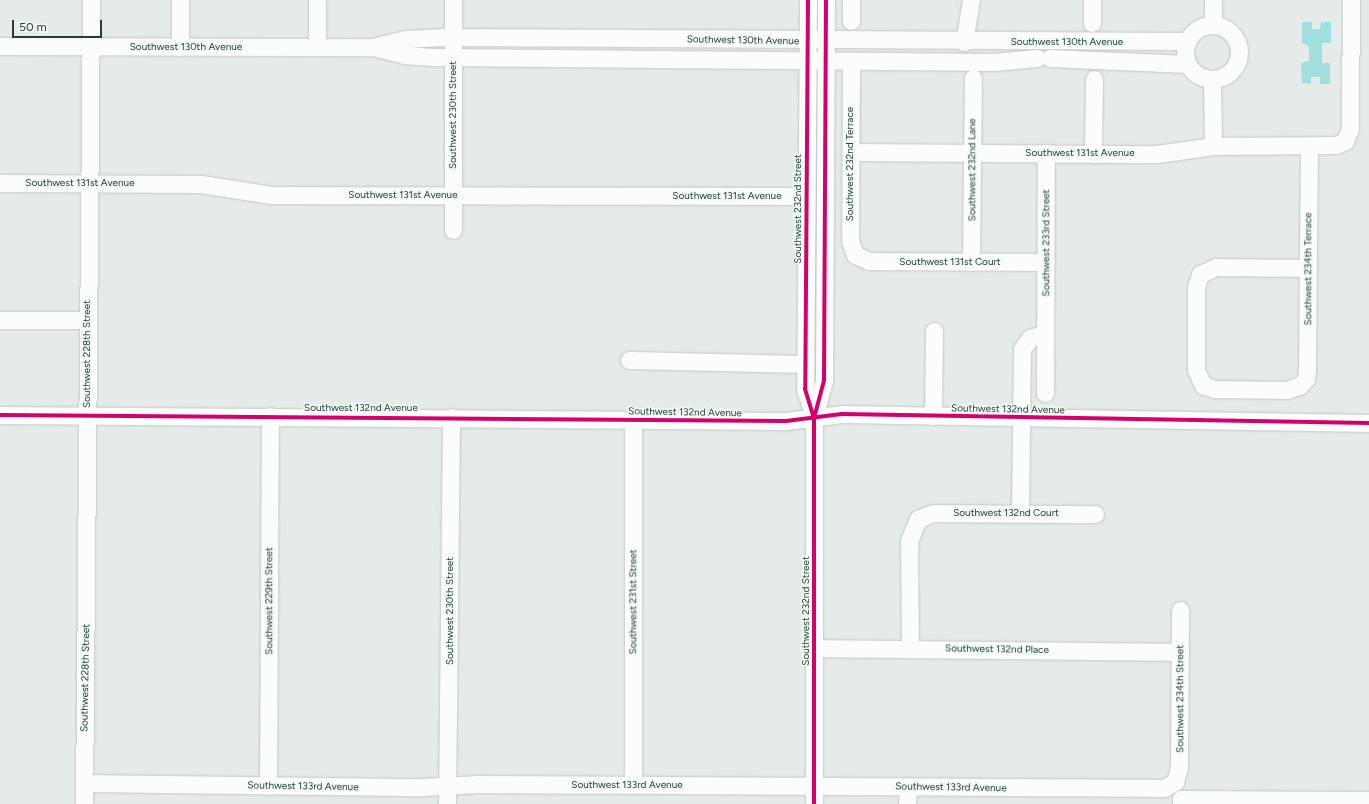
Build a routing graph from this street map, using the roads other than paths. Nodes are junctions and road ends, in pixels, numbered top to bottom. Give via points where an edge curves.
1 (91, 0) edge
2 (180, 0) edge
3 (317, 0) edge
4 (454, 0) edge
5 (808, 0) edge
6 (826, 0) edge
7 (851, 0) edge
8 (971, 0) edge
9 (1092, 0) edge
10 (1213, 0) edge
11 (1351, 0) edge
12 (851, 21) dead end
13 (1092, 23) dead end
14 (1213, 24) junction
15 (453, 38) junction
16 (808, 41) junction
17 (826, 41) junction
18 (964, 42) junction
19 (1187, 42) junction
20 (0, 46) edge
21 (91, 46) junction
22 (180, 47) junction
23 (317, 47) junction
24 (373, 47) junction
25 (1052, 54) junction
26 (453, 57) junction
27 (807, 60) junction
28 (826, 60) junction
29 (1100, 61) junction
30 (994, 62) junction
31 (1187, 64) junction
32 (851, 71) dead end
33 (973, 78) dead end
34 (1094, 79) dead end
35 (1212, 80) junction
36 (1213, 146) junction
37 (1309, 146) junction
38 (850, 152) junction
39 (972, 153) junction
40 (1046, 153) junction
41 (1093, 154) junction
42 (0, 183) edge
43 (90, 183) junction
44 (453, 195) junction
45 (806, 196) junction
46 (453, 230) dead end
47 (855, 255) joint
48 (971, 262) junction
49 (1046, 262) junction
50 (1308, 268) junction
51 (0, 320) edge
52 (87, 320) junction
53 (934, 331) dead end
54 (1046, 333) junction
55 (629, 360) dead end
56 (805, 364) junction
57 (1045, 393) dead end
58 (0, 415) edge
59 (87, 415) junction
60 (270, 416) junction
61 (932, 416) junction
62 (451, 417) junction
63 (1021, 417) junction
64 (814, 418) junction
65 (633, 419) junction
66 (1369, 423) edge
67 (1020, 513) junction
68 (1095, 514) dead end
69 (1180, 610) dead end
70 (814, 648) junction
71 (910, 648) junction
72 (1180, 652) junction
73 (84, 782) junction
74 (449, 785) junction
75 (633, 785) junction
76 (268, 786) junction
77 (814, 786) junction
78 (908, 786) junction
79 (1033, 796) edge
80 (1178, 796) edge
81 (1369, 800) edge
82 (1333, 802) edge
83 (84, 804) edge
84 (447, 804) edge
85 (814, 804) edge
86 (908, 804) edge

1 - 21 street, Southwest 228th Street
2 - 22 street
3 - 23 street
4 - 15 street, Southwest 230th Street
5 - 16 street, Southwest 232nd Street
6 - 17 street, Southwest 232nd Street
7 - 12 street
8 - 18 street
9 - 13 street
10 - 14 street
11 - 37 street, Southwest 131st Avenue via 1349,134 1336,145
14 - 19 street via 1197,29
14 - 35 street via 1231,32 1239,49 1238,62 1230,73
15 - 16 street, Southwest 130th Avenue
15 - 24 street, Southwest 130th Avenue via 406,38
15 - 26 street, Southwest 230th Street
16 - 17 street, Southwest 130th Avenue
16 - 27 street, Southwest 232nd Street
17 - 18 street, Southwest 130th Avenue
17 - 28 street, Southwest 232nd Street
18 - 25 street, Southwest 130th Avenue
19 - 25 street, Southwest 130th Avenue
19 - 31 street
20 - 21 street, Southwest 130th Avenue
21 - 22 street, Southwest 130th Avenue
21 - 43 street, Southwest 228th Street
22 - 23 street, Southwest 130th Avenue
23 - 24 street, Southwest 130th Avenue
24 - 26 street, Southwest 130th Avenue via 408,56
25 - 29 street, Southwest 130th Avenue
25 - 30 street, Southwest 130th Avenue
26 - 27 street, Southwest 130th Avenue
26 - 44 street, Southwest 230th Street
27 - 28 street, Southwest 130th Avenue
27 - 45 street, Southwest 232nd Street
28 - 30 street, Southwest 130th Avenue
28 - 64 street, Southwest 232nd Street via 824,380
29 - 30 street, Southwest 130th Avenue via 1061,68 1013,68
29 - 31 street, Southwest 130th Avenue
31 - 35 street via 1195,74
32 - 38 street, Southwest 232nd Terrace
33 - 39 street, Southwest 232nd Lane
34 - 41 street
35 - 36 street
36 - 37 street, Southwest 131st Avenue
36 - 41 street, Southwest 131st Avenue via 1163,154
37 - 50 street, Southwest 234th Terrace
38 - 39 street, Southwest 131st Avenue
38 - 47 street, Southwest 232nd Terrace via 850,241
39 - 40 street, Southwest 131st Avenue
39 - 48 street, Southwest 232nd Lane
40 - 41 street, Southwest 131st Avenue
40 - 49 street, Southwest 233rd Street
42 - 43 street, Southwest 131st Avenue
43 - 44 street, Southwest 131st Avenue via 201,184 271,195
43 - 52 street, Southwest 228th Street
44 - 45 street, Southwest 131st Avenue
44 - 46 street, Southwest 230th Street
45 - 56 street, Southwest 232nd Street
47 - 48 street, Southwest 131st Court via 869,261
48 - 49 street, Southwest 131st Court
49 - 54 street, Southwest 233rd Street
50 - 50 street, Southwest 234th Terrace via 1307,374 1295,388 1206,387 1196,374 1196,283 1207,269
51 - 52 street
52 - 59 street, Southwest 228th Street
53 - 61 street
54 - 57 street, Southwest 233rd Street
54 - 63 street via 1030,338 1022,349
55 - 56 street
56 - 64 street, Southwest 232nd Street via 805,389
58 - 59 street, Southwest 132nd Avenue
59 - 60 street, Southwest 132nd Avenue
59 - 73 street, Southwest 228th Street
60 - 62 street, Southwest 132nd Avenue
60 - 76 street, Southwest 229th Street
61 - 63 street, Southwest 132nd Avenue
61 - 64 street, Southwest 132nd Avenue via 842,414
62 - 65 street, Southwest 132nd Avenue
62 - 74 street, Southwest 230th Street
63 - 66 street, Southwest 132nd Avenue
63 - 67 street
64 - 65 street, Southwest 132nd Avenue via 786,421
64 - 70 street, Southwest 232nd Street
65 - 75 street, Southwest 231st Street
67 - 68 street, Southwest 132nd Court
67 - 71 street, Southwest 132nd Court via 933,513 918,519 909,541
69 - 72 street, Southwest 234th Street
70 - 71 street, Southwest 132nd Place
70 - 77 street, Southwest 232nd Street
71 - 72 street, Southwest 132nd Place
72 - 80 street, Southwest 234th Street
73 - 76 street, Southwest 133rd Avenue
73 - 83 street, Southwest 228th Street
74 - 75 street, Southwest 133rd Avenue
74 - 76 street, Southwest 133rd Avenue
74 - 84 street, Southwest 230th Street
75 - 77 street, Southwest 133rd Avenue
77 - 78 street, Southwest 133rd Avenue
77 - 85 street, Southwest 232nd Street
78 - 79 street, Southwest 133rd Avenue
78 - 86 street
79 - 80 street, Southwest 133rd Avenue
80 - 82 street, Southwest 133rd Avenue
81 - 82 street, Southwest 133rd Avenue

